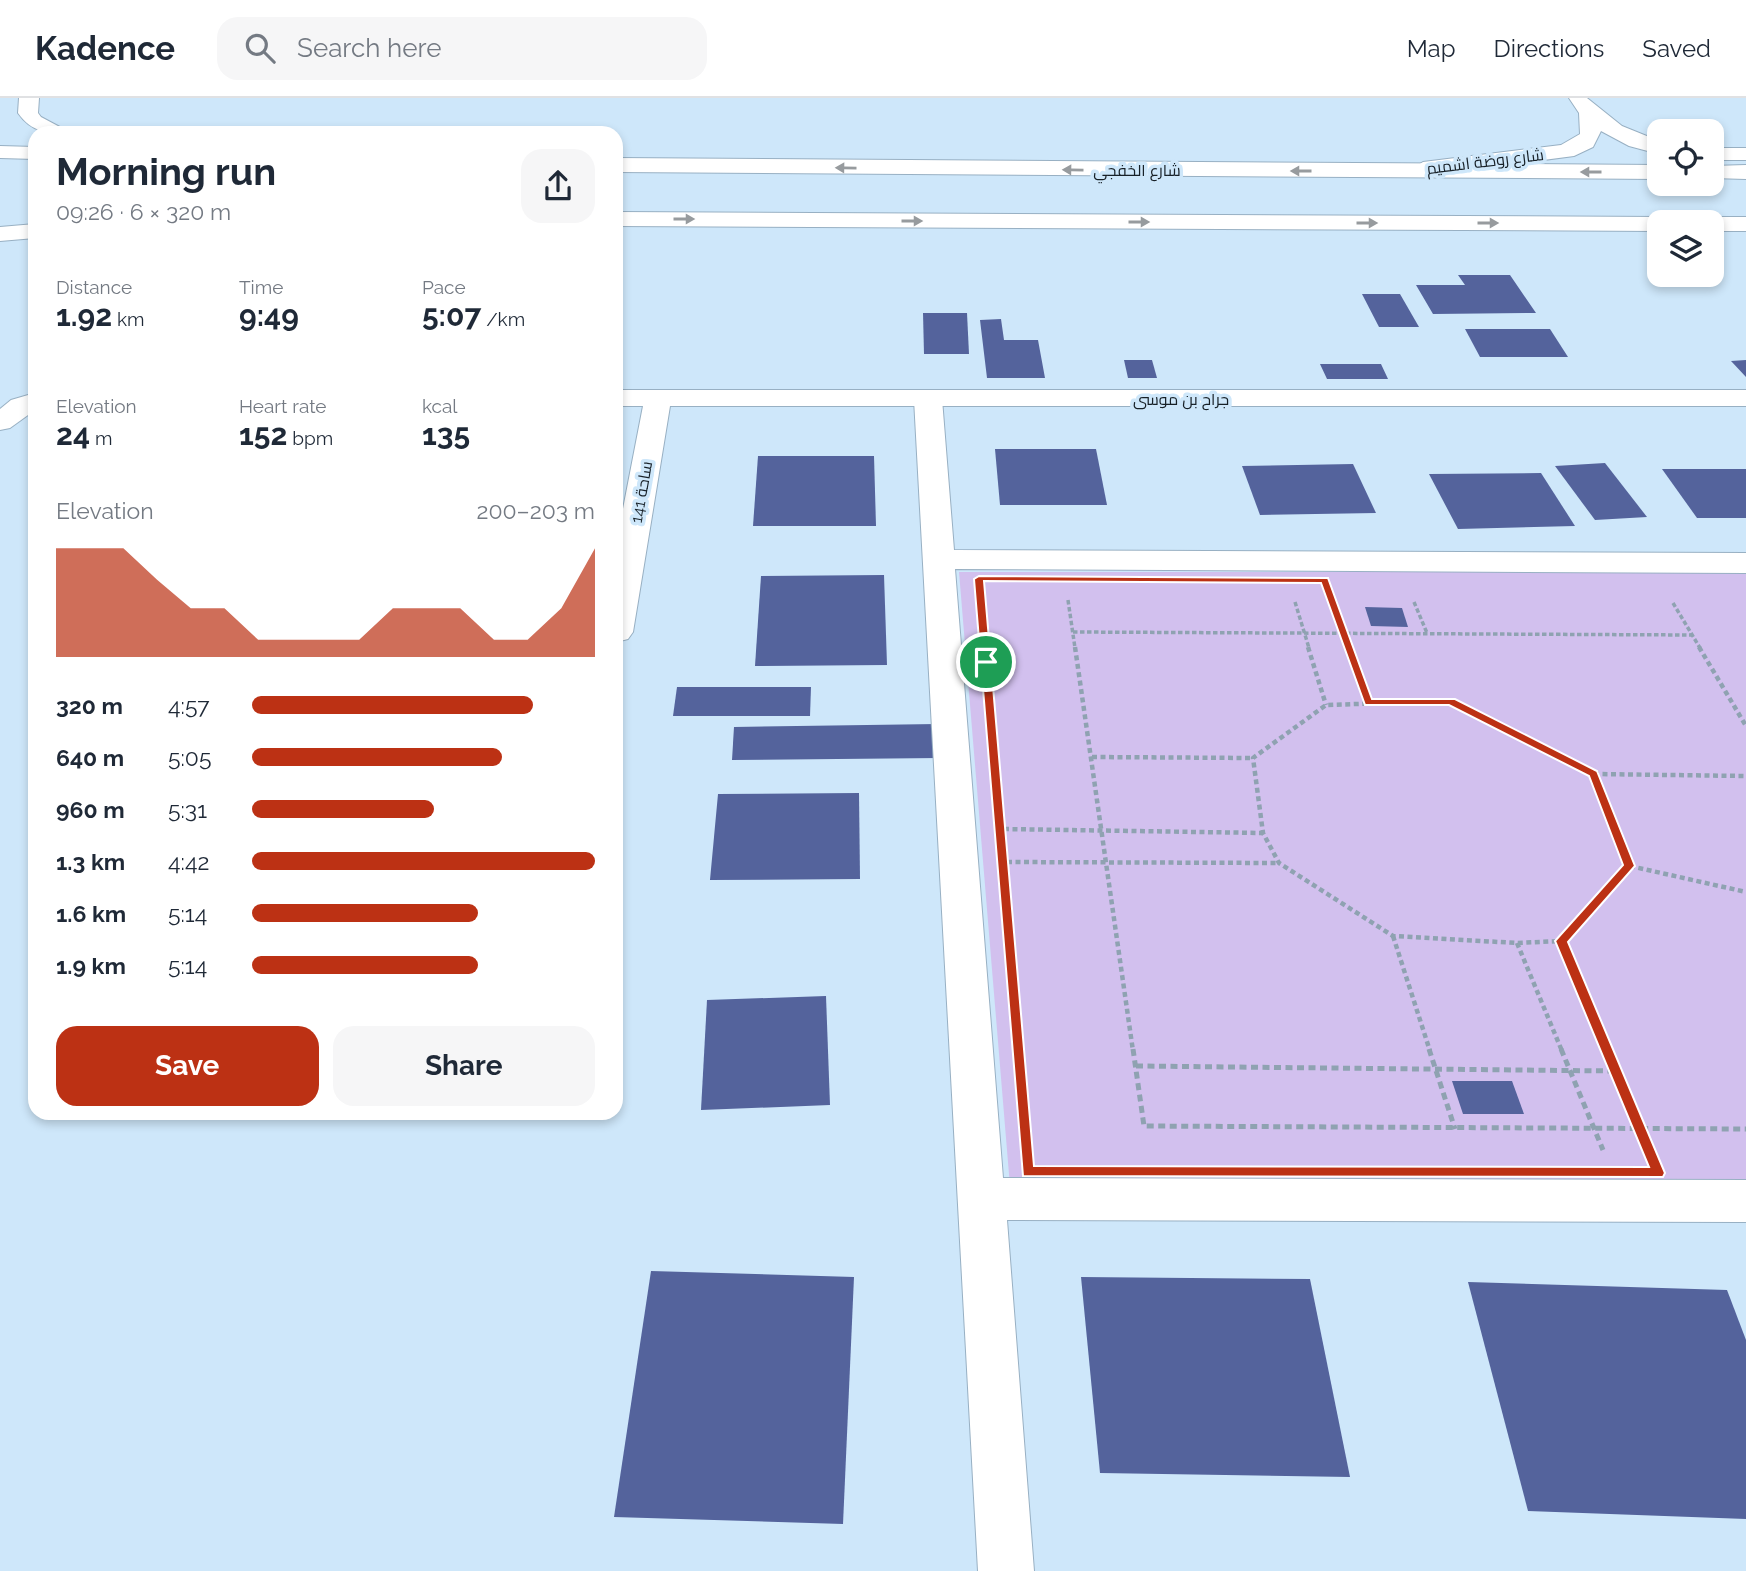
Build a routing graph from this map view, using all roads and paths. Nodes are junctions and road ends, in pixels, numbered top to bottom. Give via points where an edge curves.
1 (29, 98) edge
2 (1583, 105) edge
3 (45, 126) edge
4 (1647, 145) edge
5 (0, 152) edge
6 (28, 153) edge
7 (1724, 154) edge
8 (1746, 154) edge
9 (623, 165) edge
10 (706, 166) junction
11 (1393, 172) junction
12 (1647, 172) edge
13 (1724, 172) edge
14 (1746, 172) edge
15 (623, 182) edge
16 (623, 219) edge
17 (1647, 224) edge
18 (1724, 224) edge
19 (1746, 224) edge
20 (28, 232) edge
21 (0, 234) edge
22 (623, 398) edge
23 (658, 398) junction
24 (1746, 398) edge
25 (928, 399) junction
26 (28, 404) edge
27 (0, 422) edge
28 (937, 559) junction
29 (1746, 563) edge
30 (623, 590) edge
31 (1328, 590) dead end
32 (1292, 591) dead end
33 (1666, 592) dead end
34 (1081, 600) dead end
35 (1320, 600) dead end
36 (1332, 600) junction
37 (1345, 600) dead end
38 (1400, 600) dead end
39 (1413, 600) junction
40 (1427, 600) dead end
41 (1282, 601) dead end
42 (1295, 601) junction
43 (1307, 601) dead end
44 (1073, 632) junction
45 (1304, 633) junction
46 (1343, 633) junction
47 (1427, 633) junction
48 (1692, 635) junction
49 (1368, 702) junction
50 (1326, 705) junction
51 (1746, 726) edge
52 (1092, 757) junction
53 (1254, 758) junction
54 (1594, 774) junction
55 (1746, 776) edge
56 (1103, 831) junction
57 (1263, 833) junction
58 (1000, 840) dead end
59 (1002, 862) dead end
60 (1108, 862) junction
61 (1279, 863) junction
62 (1630, 866) junction
63 (1746, 892) edge
64 (1393, 936) junction
65 (1561, 941) junction
66 (1517, 943) junction
67 (1136, 1066) junction
68 (1436, 1069) junction
69 (1571, 1071) junction
70 (1615, 1071) junction
71 (1455, 1129) junction
72 (1746, 1129) edge
73 (1595, 1130) junction
74 (1640, 1130) junction
75 (1609, 1162) dead end
76 (1654, 1162) dead end
77 (980, 1199) junction
78 (1746, 1202) edge
79 (1006, 1571) edge

1 - 3 main road via 28,113
2 - 4 main road, شارع روضة اشميم
2 - 11 main road, شارع روضة اشميم via 1591,135 1566,151
5 - 6 main road
7 - 8 main road
9 - 10 main road, شارع الخفجي
11 -> 10 main road, شارع الخفجي
10 - 15 main road
12 -> 11 main road, شارع الخفجي
13 - 14 main road
16 -> 17 main road
18 - 19 main road
20 - 21 main road
22 - 23 main road, جراح بن موسى
23 - 25 main road, جراح بن موسى
23 - 30 main road, ساحة 141
24 - 25 main road, جراح بن موسى
25 - 28 main road
26 - 27 main road
28 - 29 main road
28 - 77 main road
31 - 36 path
32 - 42 path
33 - 48 path
34 - 44 path via 1068,600
35 - 36 path
36 - 37 path
36 - 46 path
38 - 39 path
39 - 40 path
39 - 47 path
41 - 42 path
42 - 43 path
42 - 45 path
44 - 45 path
44 - 52 path
45 - 46 path
45 - 50 path
46 - 47 path
46 - 49 path
47 - 48 path
48 - 51 path
49 - 50 path
49 - 54 path via 1451,701
50 - 53 path
52 - 53 path
52 - 56 path
53 - 57 path
54 - 55 path
54 - 62 path
56 - 57 path
56 - 58 path via 999,829
56 - 60 path
57 - 61 path
59 - 60 path
60 - 61 path
60 - 67 path
61 - 64 path
62 - 63 path
62 - 65 path
64 - 66 path
64 - 68 path
65 - 66 path
65 - 70 path
66 - 69 path
67 - 68 path
67 - 71 path via 1144,1126
68 - 69 path
68 - 71 path
69 - 70 path
69 - 73 path
70 - 74 path
71 - 73 path
72 - 74 path
73 - 74 path
73 - 75 path
74 - 76 path
77 - 78 main road
77 - 79 main road

